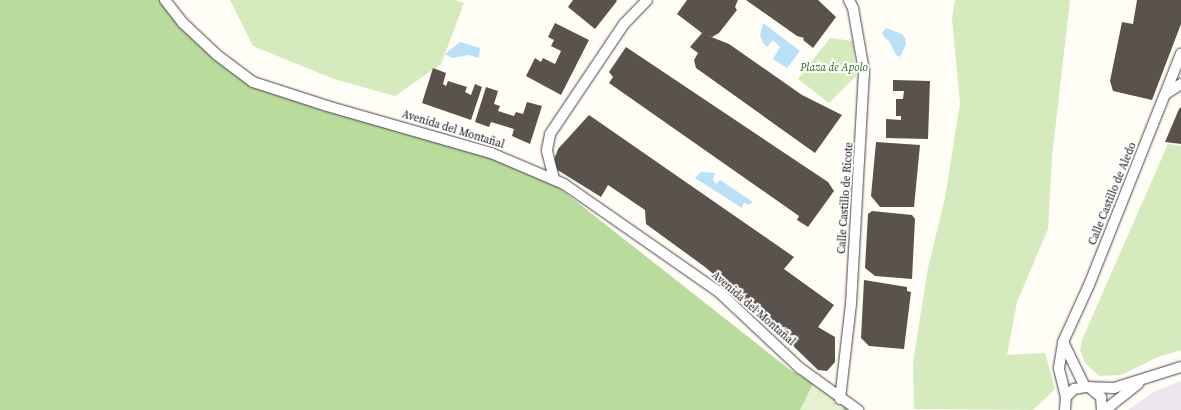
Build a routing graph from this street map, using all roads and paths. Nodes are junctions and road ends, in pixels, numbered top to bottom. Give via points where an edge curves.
1 (165, 0) edge
2 (647, 0) edge
3 (849, 0) edge
4 (1181, 54) edge
5 (1181, 84) edge
6 (1167, 92) junction
7 (554, 180) junction
8 (1063, 342) junction
9 (1181, 367) edge
10 (1142, 381) junction
11 (1087, 387) junction
12 (840, 399) junction
13 (1063, 405) edge
14 (858, 410) edge
15 (1102, 410) edge
16 (1105, 410) edge

1 - 7 street, Avenida del Montañal via 183,23 217,55 253,82 327,106 491,152
2 - 7 street via 624,24 550,134 546,150
3 - 12 street, Calle Castillo de Ricote via 853,8 864,71 851,296
4 - 6 street, Calle Castillo de Aledo
5 - 6 street
6 - 8 street, Calle Castillo de Aledo
7 - 12 street, Avenida del Montañal via 613,216 720,293 800,368
8 - 11 street
8 - 13 street, Calle Castillo de Aledo via 1059,368
9 - 10 street
10 - 11 street via 1114,388
10 - 16 street
11 - 13 street via 1074,389
11 - 15 street via 1101,397
12 - 14 street, Avenida del Montañal

